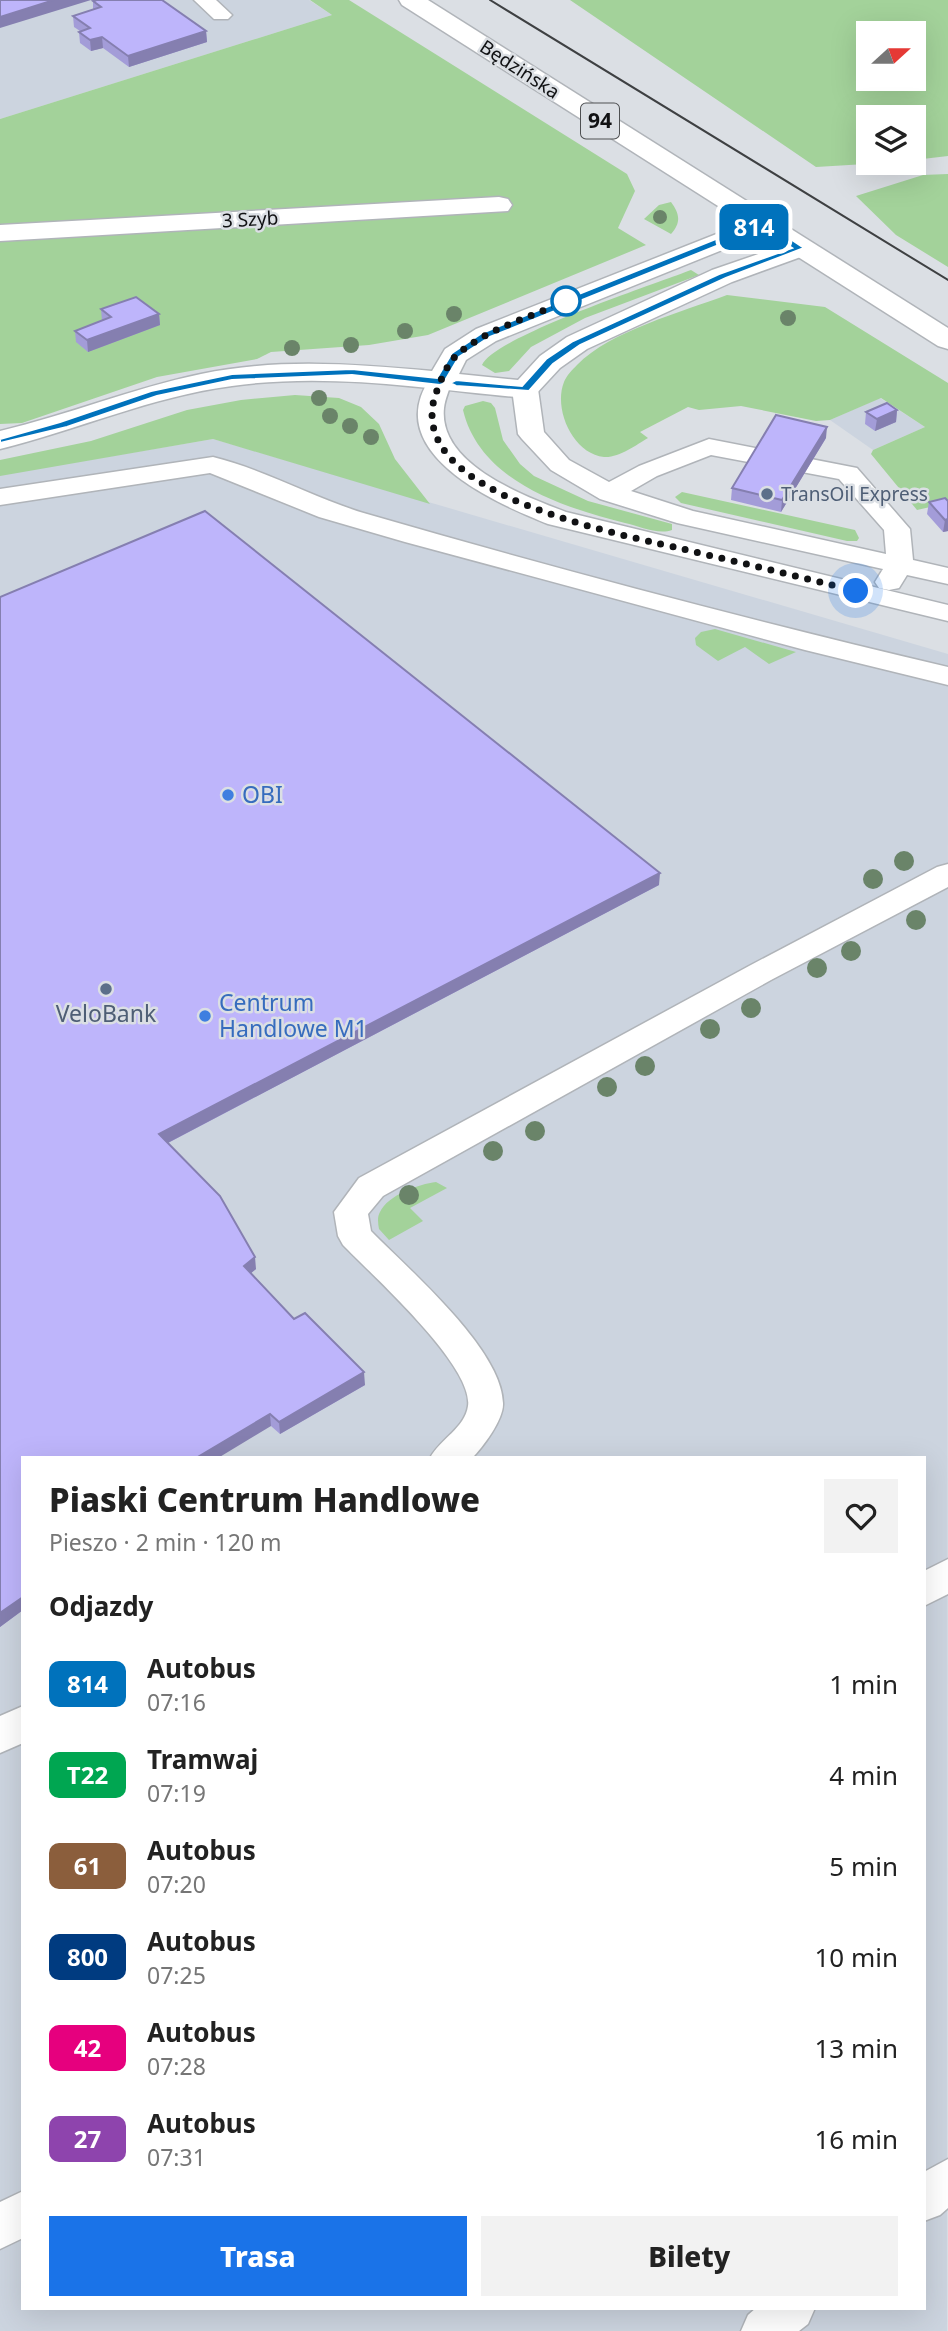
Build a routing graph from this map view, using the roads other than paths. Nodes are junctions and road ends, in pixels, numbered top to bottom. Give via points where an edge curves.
1 (204, 0) edge
2 (411, 0) edge
3 (221, 15) dead end
4 (499, 205) dead end
5 (762, 224) junction
6 (0, 233) edge
7 (799, 248) junction
8 (948, 340) edge
9 (440, 382) junction
10 (525, 389) junction
11 (0, 440) edge
12 (609, 493) junction
13 (0, 497) edge
14 (900, 564) junction
15 (948, 576) edge
16 (881, 597) junction
17 (948, 613) edge
18 (948, 676) edge
19 (948, 874) edge
20 (450, 1456) edge
21 (948, 1574) edge
22 (926, 1590) edge
23 (21, 1724) edge
24 (0, 1736) edge
25 (948, 2180) edge
26 (926, 2198) edge
27 (21, 2213) edge
28 (0, 2228) edge
29 (790, 2310) edge
30 (764, 2331) edge

1 - 3 lane
2 - 5 street, Będzińska / 94
4 - 6 street, 3 Szyb
5 - 7 street, Będzińska / 94
5 - 9 street via 486,335 455,355
7 - 8 street, Będzińska / 94
7 - 10 street via 722,276 577,343 550,362
9 - 10 street
9 - 11 street via 352,372 232,377 155,394
9 - 16 lane via 431,411 441,446 468,474 508,499 557,518
10 - 12 lane via 531,434 560,465
12 - 14 lane via 686,517
12 - 14 lane via 648,471 709,447 848,473 897,529
13 - 18 lane via 213,465 328,511 401,533
14 - 15 lane
14 - 16 lane
16 - 17 lane
19 - 20 lane via 371,1186 351,1213 355,1236 459,1343 480,1381 486,1405 472,1435
21 - 22 lane
23 - 24 lane
25 - 26 lane
27 - 28 lane
29 - 30 lane

